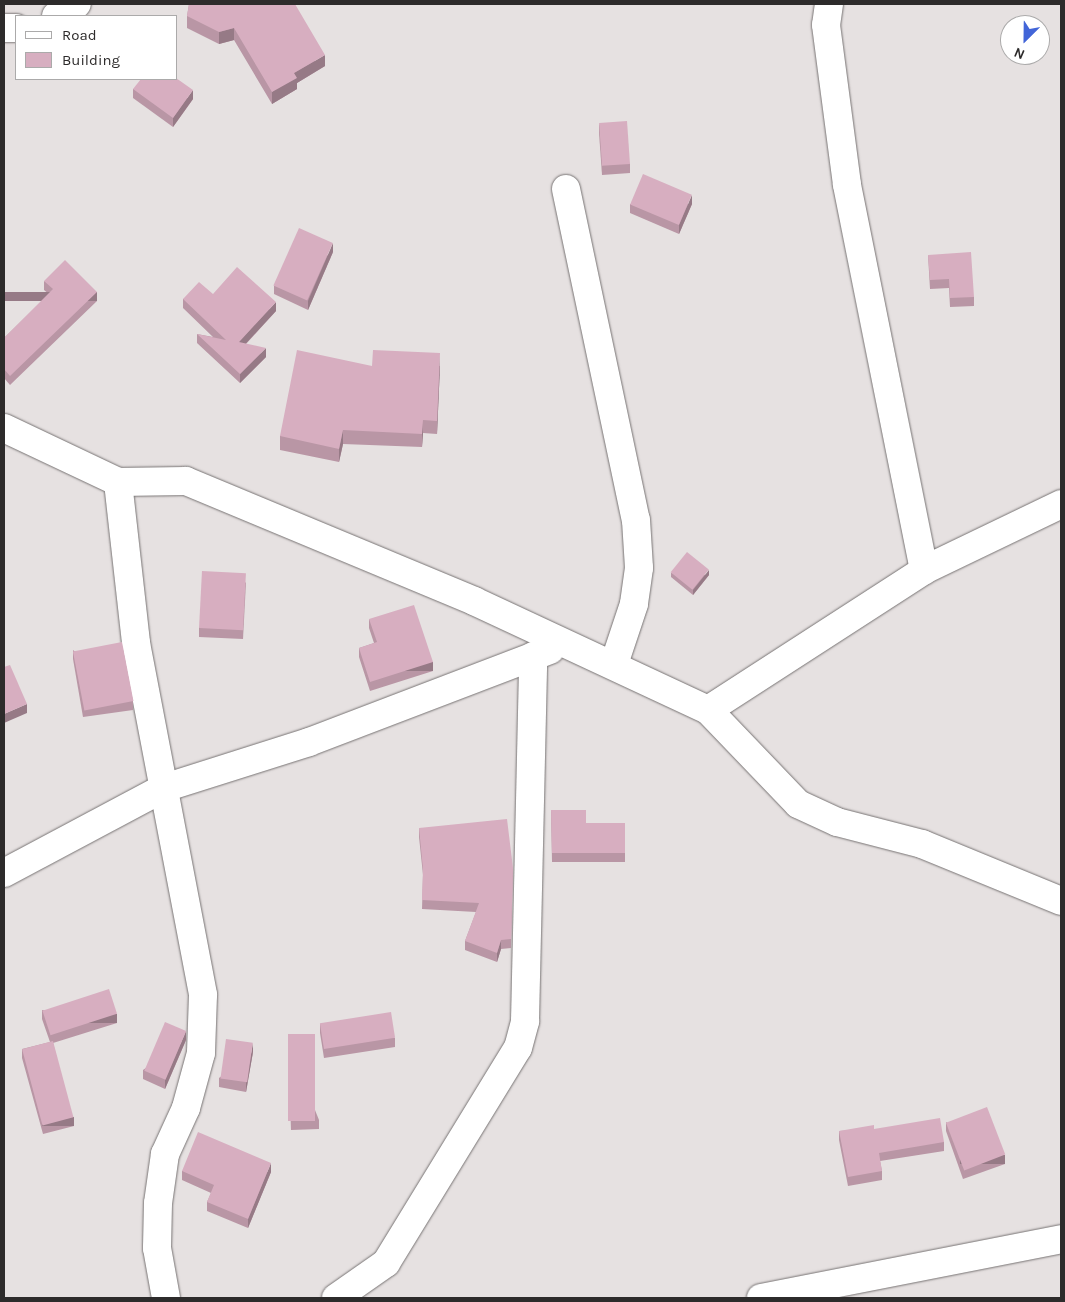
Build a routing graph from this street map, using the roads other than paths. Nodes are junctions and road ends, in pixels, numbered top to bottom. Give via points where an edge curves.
1 (76, 4) edge
2 (828, 4) edge
3 (58, 15) edge
4 (566, 189) dead end
5 (4, 428) edge
6 (118, 482) junction
7 (1061, 504) edge
8 (924, 570) junction
9 (569, 643) junction
10 (533, 656) junction
11 (614, 664) junction
12 (708, 710) junction
13 (164, 788) junction
14 (4, 872) edge
15 (1061, 901) edge
16 (1061, 1239) edge
17 (166, 1298) edge
18 (336, 1298) edge
19 (760, 1298) edge

1 - 3 street
2 - 8 street via 826,24 847,185
4 - 11 street via 636,520 639,568 634,604
5 - 6 street
6 - 9 street via 186,481
6 - 13 street via 136,644
7 - 8 street
8 - 12 street
9 - 10 street
9 - 11 street
10 - 13 street via 309,742
10 - 18 street via 525,1021 518,1048 386,1263
11 - 12 street
12 - 15 street via 798,804 837,822 922,844
13 - 14 street
13 - 17 street via 203,995 201,1053 186,1108 165,1154 158,1203 157,1248
16 - 19 street

